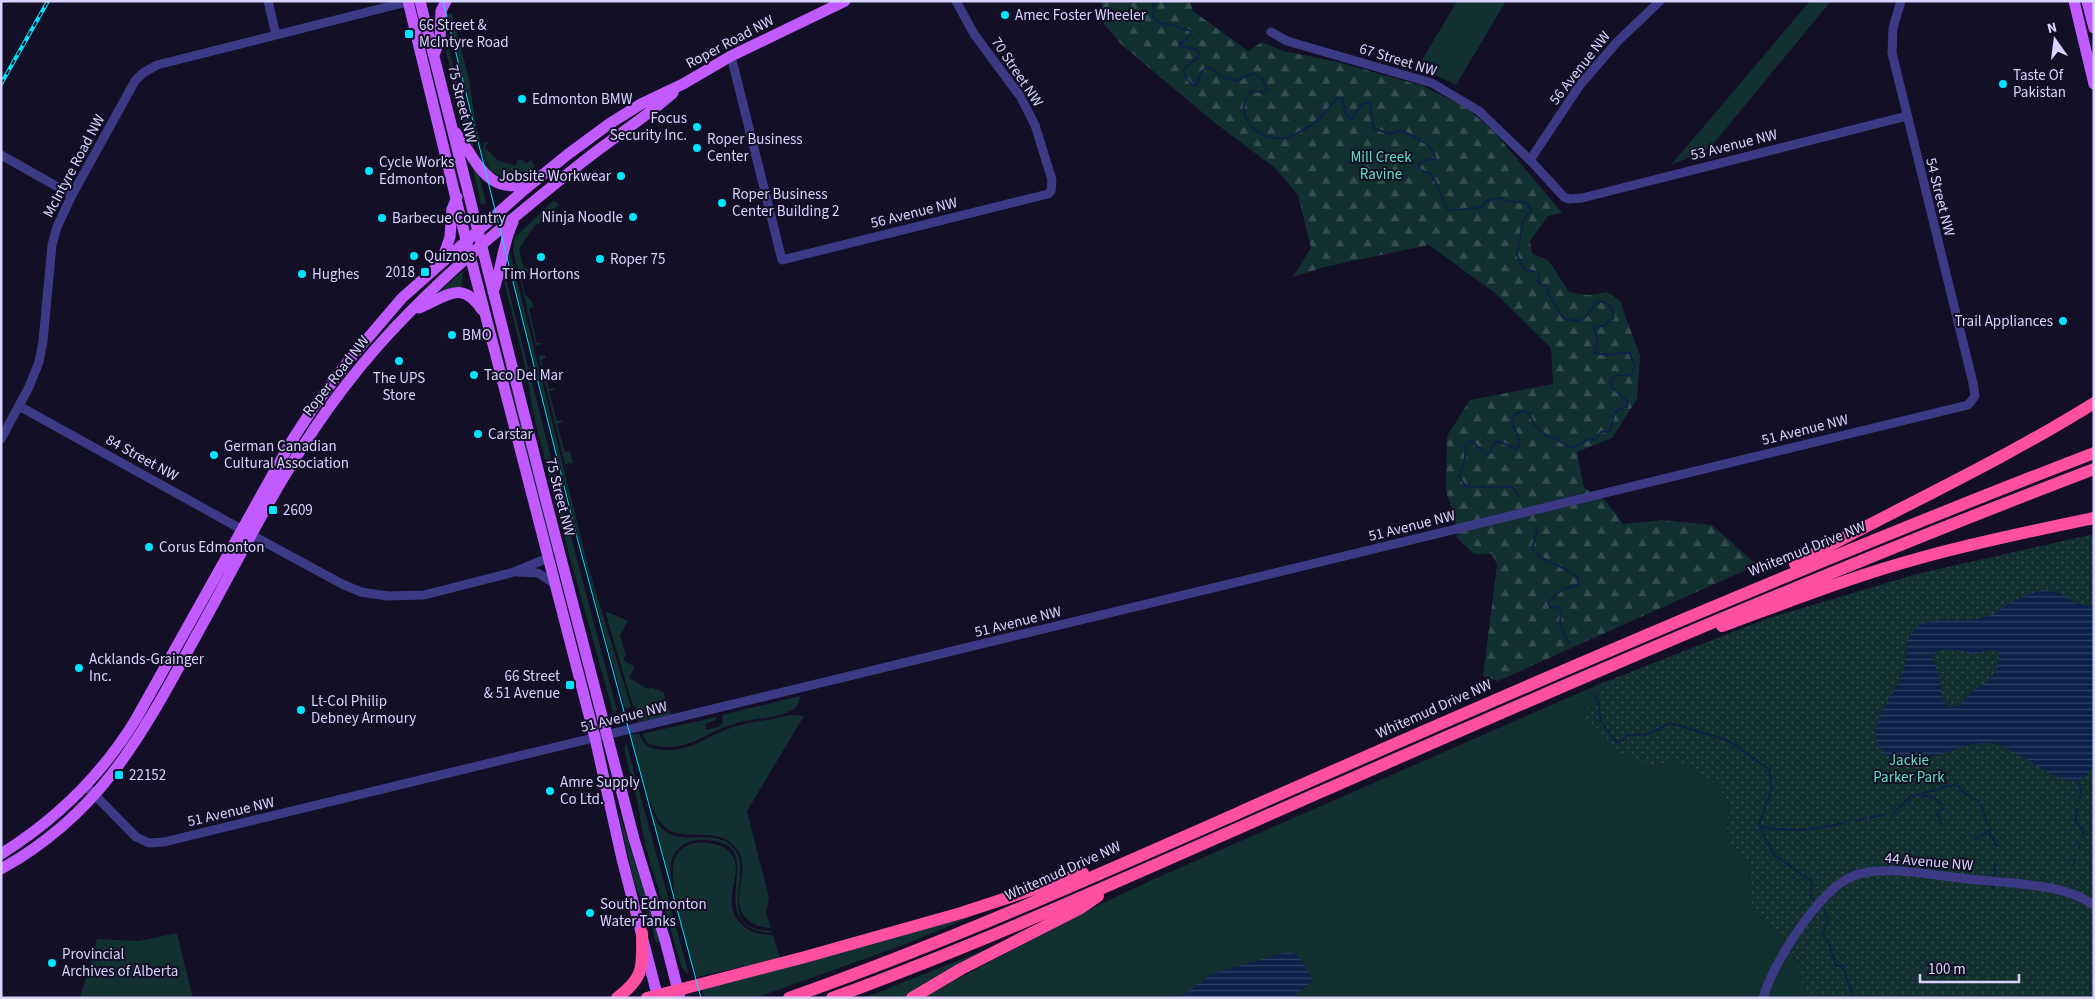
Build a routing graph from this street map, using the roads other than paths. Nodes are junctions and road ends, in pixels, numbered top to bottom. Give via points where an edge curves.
1 (268, 1) edge
2 (420, 1) edge
3 (446, 1) edge
4 (845, 1) edge
5 (956, 1) edge
6 (1660, 1) edge
7 (1901, 1) edge
8 (2074, 1) edge
9 (2087, 1) edge
10 (409, 2) edge
11 (2094, 28) edge
12 (1271, 32) dead end
13 (276, 35) junction
14 (434, 55) junction
15 (731, 56) junction
16 (2092, 74) edge
17 (683, 84) junction
18 (2094, 84) edge
19 (1906, 116) junction
20 (452, 129) junction
21 (1, 155) edge
22 (1530, 160) junction
23 (532, 183) junction
24 (1051, 191) joint
25 (72, 194) junction
26 (457, 197) junction
27 (1568, 199) joint
28 (514, 219) junction
29 (477, 230) junction
30 (466, 240) junction
31 (482, 247) junction
32 (470, 256) junction
33 (440, 264) junction
34 (493, 292) junction
35 (410, 312) junction
36 (487, 318) junction
37 (1974, 398) joint
38 (2094, 404) edge
39 (19, 406) junction
40 (1, 439) edge
41 (2094, 454) edge
42 (2094, 469) edge
43 (2094, 518) edge
44 (247, 532) junction
45 (548, 558) junction
46 (562, 563) junction
47 (514, 572) junction
48 (555, 584) junction
49 (1742, 593) junction
50 (1616, 662) junction
51 (608, 735) junction
52 (595, 738) junction
53 (86, 786) junction
54 (95, 795) junction
55 (1, 854) edge
56 (1128, 860) junction
57 (1, 869) edge
58 (1134, 873) junction
59 (2094, 905) edge
60 (642, 933) junction
61 (679, 993) edge
62 (654, 997) edge
63 (617, 998) edge
64 (789, 998) edge
65 (832, 998) edge
66 (912, 998) edge
67 (1763, 998) edge

1 - 13 street
2 - 14 main road, 75 Street NW
3 - 14 main road
4 - 15 main road, Roper Road NW
5 - 24 street, 70 Street NW via 974,34 1020,96 1035,125 1052,180
6 - 22 street, 56 Avenue NW via 1617,42 1580,85
7 - 19 street, 54 Street NW via 1891,38
8 - 16 main road
9 - 11 main road
10 - 13 street, McIntyre Road NW
10 - 26 main road, 75 Street NW
12 - 22 street, 67 Street NW via 1287,42 1432,83 1479,111
13 - 25 street, McIntyre Road NW via 158,65 142,73
14 - 20 main road, 75 Street NW
15 - 17 main road, Roper Road NW
15 - 24 street, 56 Avenue NW via 782,260 1042,196
16 - 18 main road
17 - 23 main road, Roper Road NW via 609,124
17 - 28 main road, Roper Road NW
19 - 27 street, 53 Avenue NW
19 - 37 street, 54 Street NW via 1973,383
20 - 23 main road via 492,180 506,186
20 - 29 main road, 75 Street NW
21 - 25 street
22 - 27 street, 67 Street NW
23 - 29 main road, Roper Road NW
25 - 39 street, McIntyre Road NW via 52,245 40,357
26 - 30 main road, 75 Street NW
26 - 33 main road via 452,210 450,236
28 - 31 main road, Roper Road NW
28 - 34 main road
29 - 30 main road, Roper Road NW
29 - 31 main road, 75 Street NW
30 - 32 main road, 75 Street NW
30 - 33 main road, Roper Road NW
31 - 32 main road, Roper Road NW
31 - 34 main road, 75 Street NW
32 - 35 main road, Roper Road NW
32 - 36 main road, 75 Street NW
33 - 44 main road, Roper Road NW via 402,298 332,382 291,442
34 - 46 main road, 75 Street NW
35 - 36 main road via 446,295 462,293 474,299
35 - 44 main road, Roper Road NW via 334,400
36 - 45 main road, 75 Street NW
37 - 51 street, 51 Avenue NW via 1965,406
38 - 49 highway
39 - 40 street, McIntyre Road NW
39 - 44 street, 84 Street NW
41 - 49 highway, Whitemud Drive NW
42 - 50 highway, Whitemud Drive NW via 1853,563
43 - 50 highway via 1910,560
44 - 47 street, 84 Street NW via 342,584 371,595 424,595
44 - 53 main road, Roper Road NW via 132,726
44 - 54 main road, Roper Road NW via 152,717 122,763
45 - 46 main road
45 - 47 street
45 - 48 main road, 75 Street NW
46 - 51 main road, 75 Street NW
47 - 48 street via 538,572
48 - 52 main road, 75 Street NW
49 - 56 highway, Whitemud Drive NW
50 - 58 highway, Whitemud Drive NW
51 - 52 street, 51 Avenue NW
51 - 61 main road, 75 Street NW via 636,848
52 - 54 street, 51 Avenue NW via 159,843 145,842 136,837
52 - 60 main road, 75 Street NW
53 - 54 street, 51 Avenue NW
53 - 55 main road, Roper Road NW via 46,823
54 - 57 main road, Roper Road NW via 46,839
56 - 61 highway via 961,913
56 - 64 highway, Whitemud Drive NW via 931,945
58 - 65 highway, Whitemud Drive NW via 984,939
58 - 66 highway via 1079,909
59 - 67 street, 44 Avenue NW via 2055,889 1904,872 1882,871 1853,876 1832,889 1809,917 1778,962
60 - 62 main road, 75 Street NW
60 - 63 highway via 641,970 636,982
61 - 62 highway

